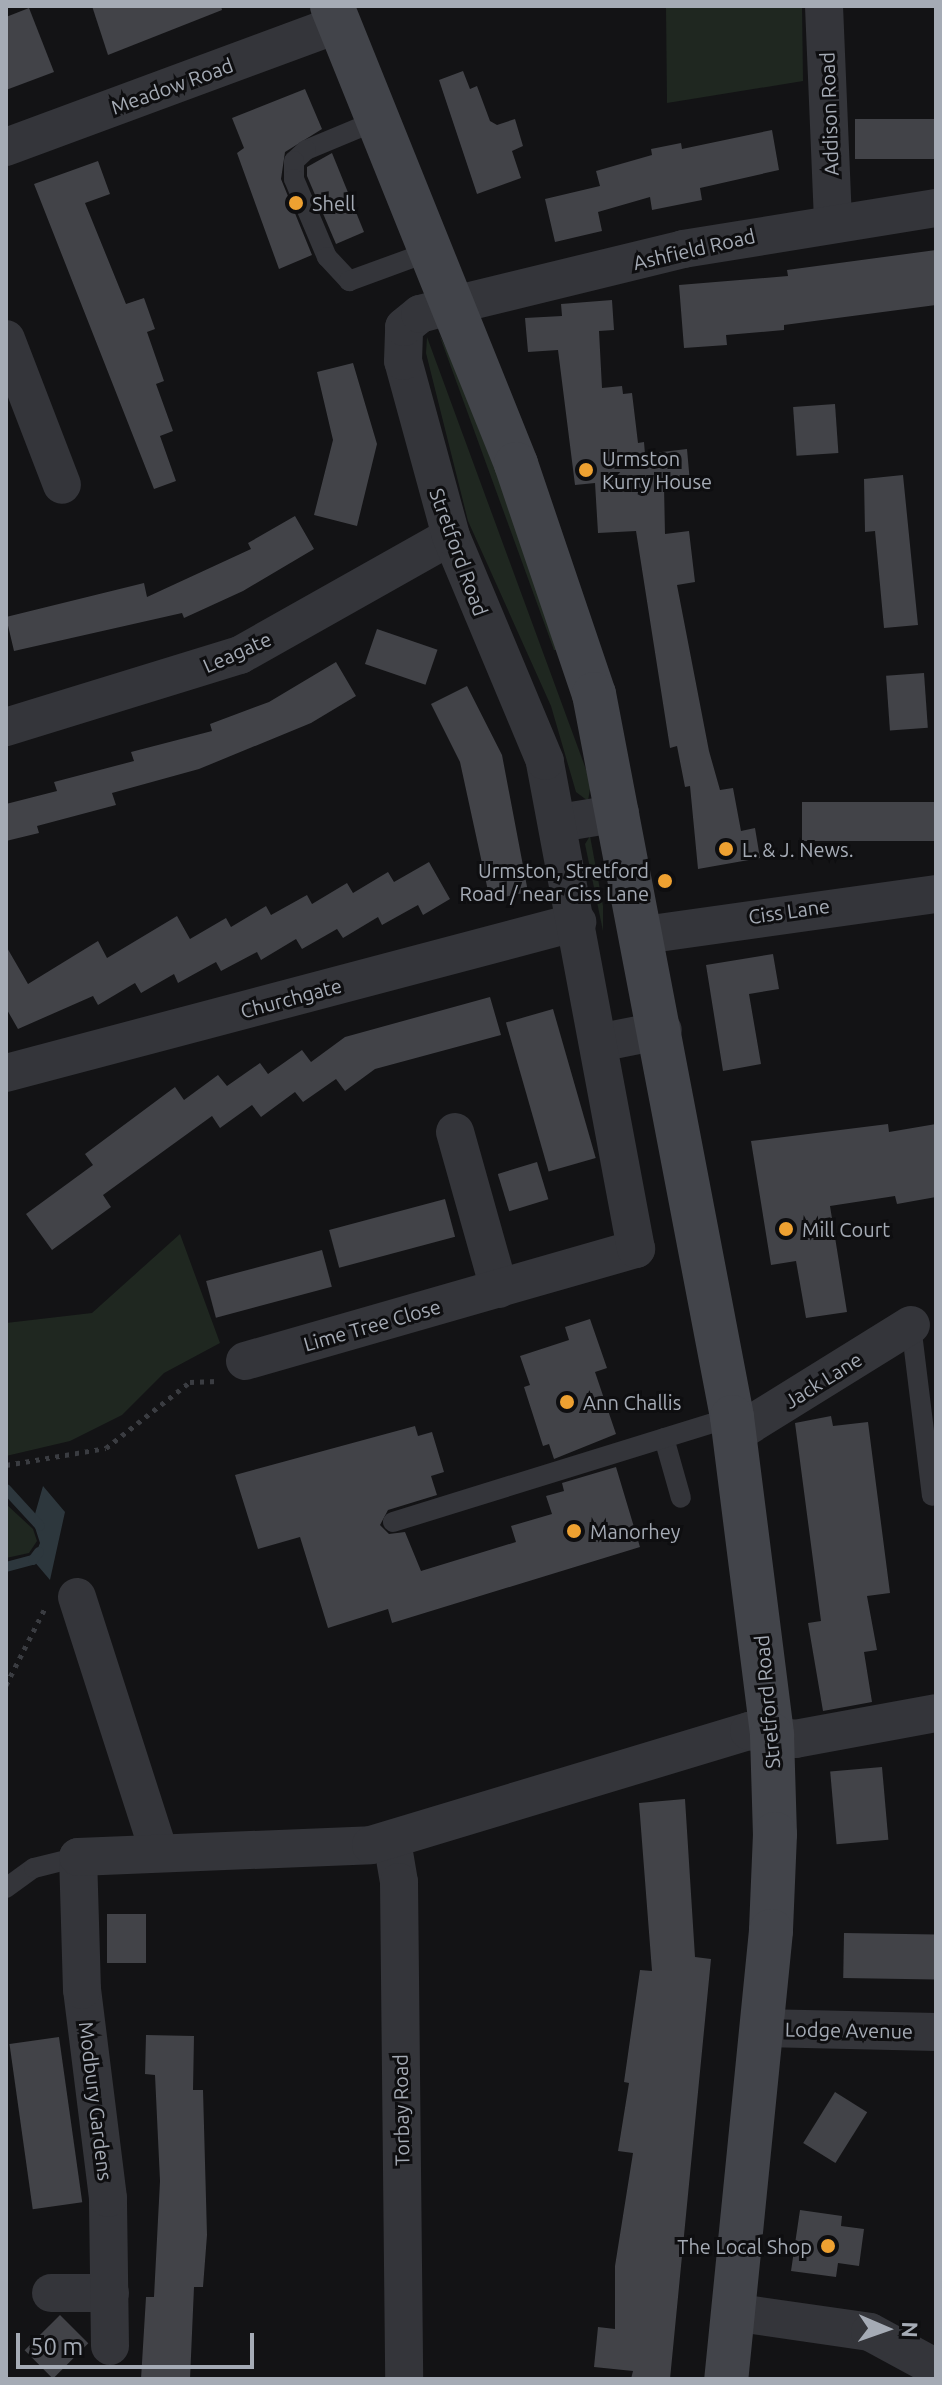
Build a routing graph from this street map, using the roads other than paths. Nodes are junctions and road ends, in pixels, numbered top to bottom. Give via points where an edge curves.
1 (824, 6) edge
2 (335, 15) edge
3 (378, 120) junction
4 (6, 147) edge
5 (936, 208) edge
6 (833, 223) junction
7 (431, 251) junction
8 (454, 305) junction
9 (6, 339) edge
10 (62, 485) dead end
11 (451, 536) junction
12 (6, 727) edge
13 (620, 813) junction
14 (559, 823) junction
15 (936, 894) edge
16 (577, 922) junction
17 (644, 935) junction
18 (663, 1030) junction
19 (598, 1043) junction
20 (6, 1073) edge
21 (455, 1132) dead end
22 (636, 1249) joint
23 (499, 1289) junction
24 (911, 1325) joint
25 (245, 1361) road end
26 (733, 1426) junction
27 (664, 1438) junction
28 (932, 1496) dead end
29 (681, 1498) dead end
30 (393, 1522) dead end
31 (63, 1598) road end
32 (936, 1713) edge
33 (772, 1735) junction
34 (392, 1841) junction
35 (158, 1849) junction
36 (78, 1857) junction
37 (6, 1888) edge
38 (761, 2028) junction
39 (936, 2032) edge
40 (51, 2293) dead end
41 (110, 2293) junction
42 (732, 2312) junction
43 (110, 2346) dead end
44 (936, 2368) edge
45 (404, 2379) edge
46 (726, 2379) edge

1 - 6 street, Addison Road
2 - 3 main road, Stretford Road
2 - 4 street, Meadow Road
3 - 7 main road, Stretford Road
3 - 7 lane via 306,150 294,161 294,179 327,257 349,281
5 - 6 street, Ashfield Road
6 - 8 street, Ashfield Road via 683,249
7 - 8 main road, Stretford Road
8 - 11 street, Stretford Road via 411,319 400,348
8 - 13 main road, Stretford Road via 561,589 594,694
9 - 10 street
11 - 12 street, Leagate via 240,655
11 - 14 street, Stretford Road via 475,606 528,710
13 - 14 street
13 - 17 main road, Stretford Road
14 - 16 street, Stretford Road
15 - 17 street, Ciss Lane
16 - 19 street, Stretford Road
16 - 20 street, Churchgate
17 - 18 main road, Stretford Road
18 - 19 street
18 - 26 main road, Stretford Road
19 - 22 street, Stretford Road
21 - 23 street
22 - 23 street, Lime Tree Close
23 - 25 street, Lime Tree Close
24 - 26 street, Jack Lane
24 - 28 lane
26 - 27 lane
26 - 33 main road, Stretford Road
27 - 29 lane
27 - 30 lane
31 - 35 street
32 - 33 street via 795,1739
33 - 34 street via 749,1731
33 - 38 main road, Stretford Road via 772,1917
34 - 35 street
34 - 45 street, Torbay Road via 399,1882
35 - 36 street
36 - 37 lane via 34,1868
36 - 41 street, Modbury Gardens via 82,1990 104,2136
38 - 39 street, Lodge Avenue
38 - 42 main road, Stretford Road
40 - 41 street
41 - 43 street, Modbury Gardens
42 - 44 street via 870,2332
42 - 46 main road, Stretford Road

